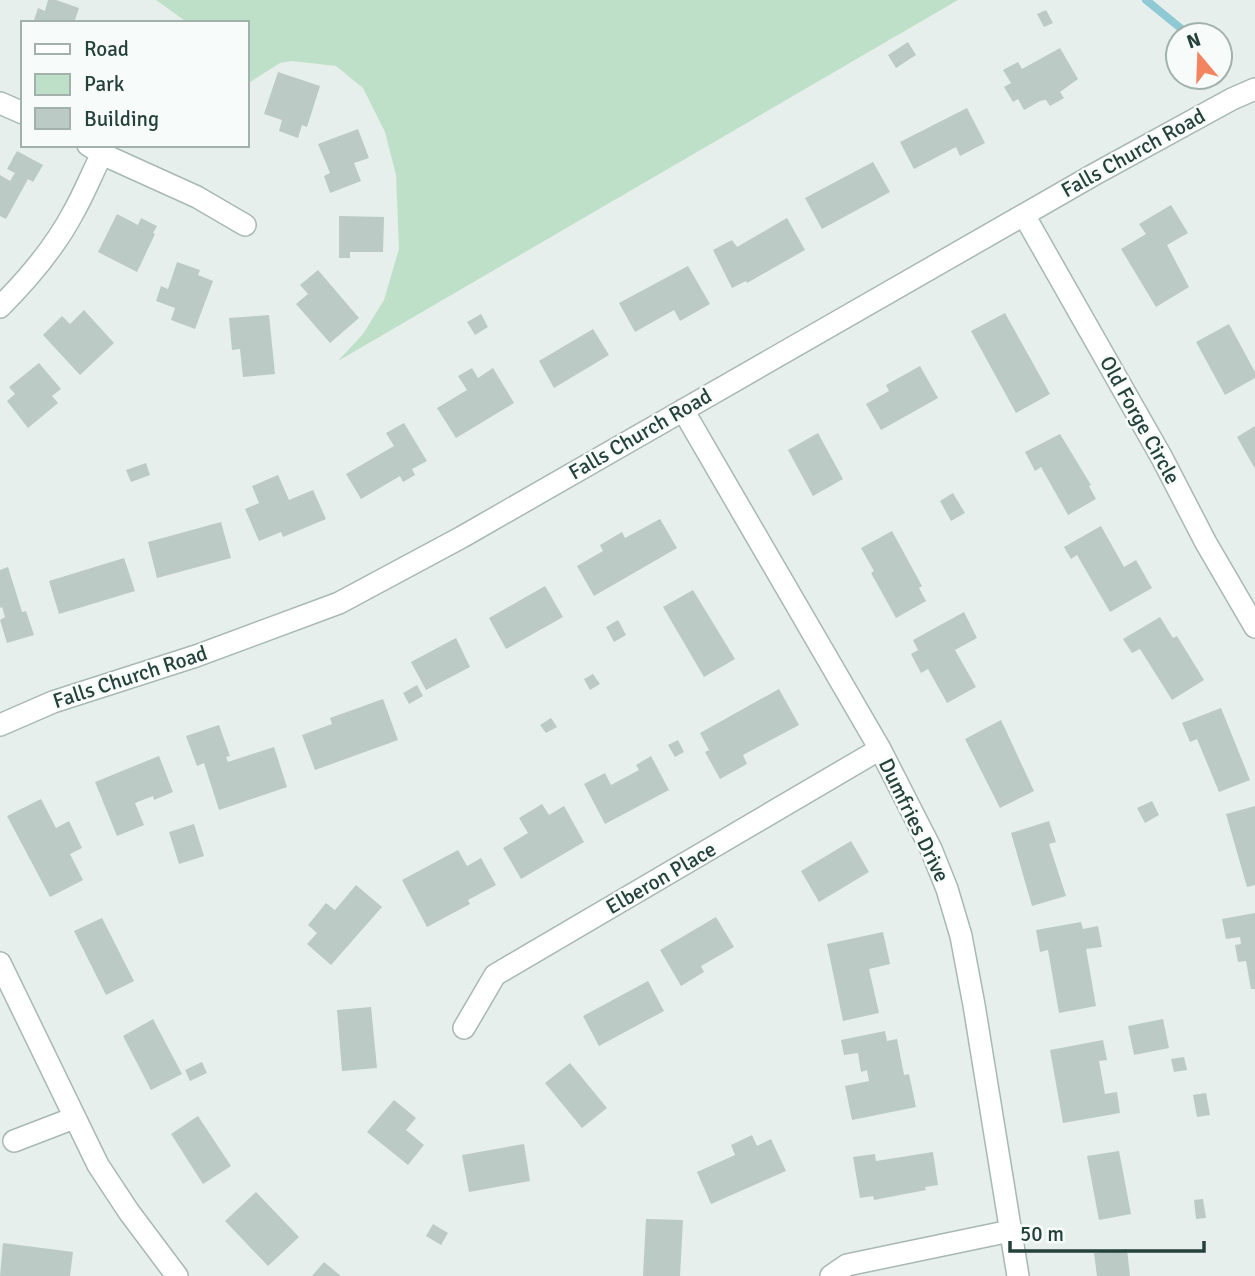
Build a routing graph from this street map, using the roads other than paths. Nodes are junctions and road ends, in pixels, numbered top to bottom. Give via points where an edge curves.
1 (1255, 89) edge
2 (0, 103) edge
3 (21, 112) edge
4 (95, 150) edge
5 (1024, 215) junction
6 (245, 225) dead end
7 (0, 307) edge
8 (683, 410) junction
9 (1255, 627) edge
10 (0, 725) edge
11 (880, 750) junction
12 (0, 962) edge
13 (464, 1028) dead end
14 (74, 1118) junction
15 (14, 1141) dead end
16 (1010, 1231) junction
17 (177, 1276) edge
18 (831, 1276) edge
19 (1018, 1276) edge

1 - 5 street, Falls Church Road via 1189,121
2 - 3 street
4 - 6 street via 197,197
4 - 7 street via 72,215
5 - 8 street, Falls Church Road
5 - 9 street, Old Forge Circle
8 - 10 street, Falls Church Road via 339,603 53,702
8 - 11 street, Dumfries Drive
11 - 13 street, Elberon Place via 495,975
11 - 16 street, Dumfries Drive via 932,849 961,936
12 - 14 street
14 - 15 street
14 - 17 street via 129,1212
16 - 18 street via 847,1265
16 - 19 street, Dumfries Drive

